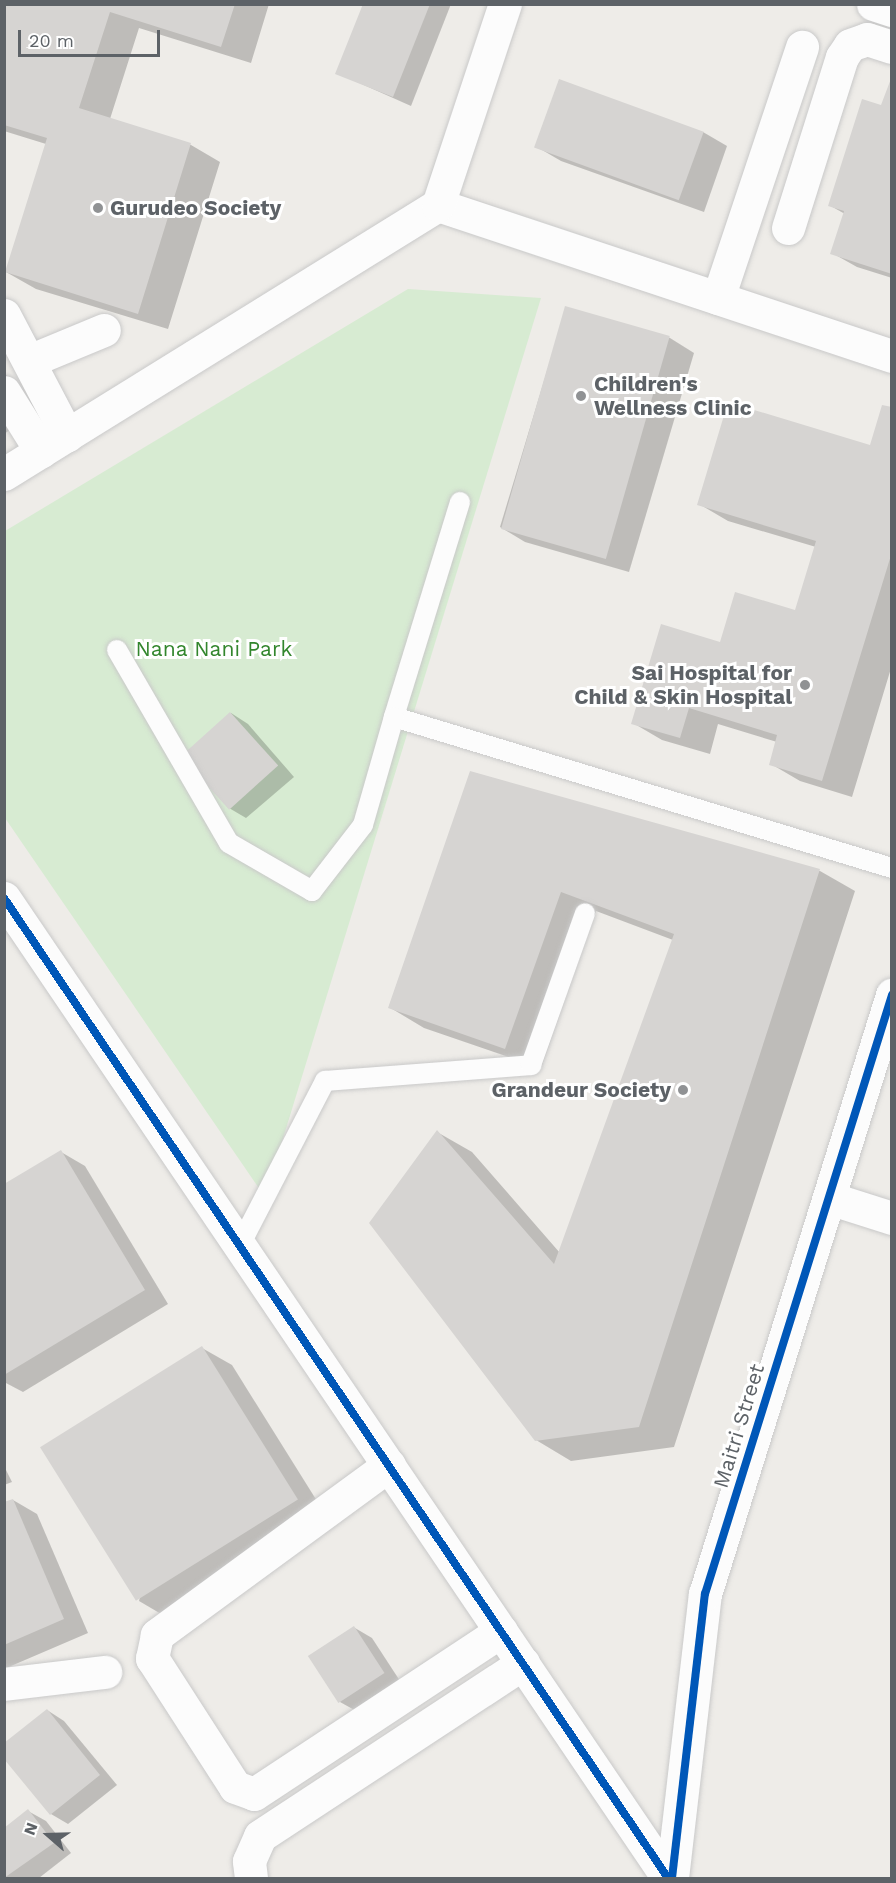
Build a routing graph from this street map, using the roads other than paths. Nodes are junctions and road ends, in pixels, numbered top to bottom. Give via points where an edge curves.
1 (505, 4) edge
2 (873, 4) edge
3 (891, 10) edge
4 (802, 47) dead end
5 (891, 47) edge
6 (438, 205) junction
7 (789, 228) dead end
8 (718, 298) junction
9 (4, 315) edge
10 (104, 330) dead end
11 (891, 356) edge
12 (29, 361) junction
13 (4, 392) edge
14 (54, 443) junction
15 (4, 474) edge
16 (460, 502) dead end
17 (117, 650) dead end
18 (394, 717) junction
19 (891, 868) edge
20 (4, 898) edge
21 (585, 913) dead end
22 (891, 994) edge
23 (829, 1198) junction
24 (891, 1218) edge
25 (240, 1245) junction
26 (389, 1465) junction
27 (501, 1631) junction
28 (523, 1663) junction
29 (105, 1672) dead end
30 (4, 1684) edge
31 (251, 1878) edge
32 (670, 1878) edge

1 - 6 street
2 - 3 street
4 - 8 street
5 - 7 street via 867,39 850,45 842,57
6 - 8 street
6 - 14 street
8 - 11 street
9 - 12 street
10 - 12 street
12 - 14 street
13 - 14 street
14 - 15 street
16 - 18 lane
17 - 18 lane via 229,843 312,891 363,825
18 - 19 lane
20 - 25 street
21 - 25 lane via 531,1065 325,1081
22 - 23 street, Maitri Street
23 - 24 street
23 - 32 street, Maitri Street via 705,1594
25 - 26 street
26 - 27 street
26 - 27 street via 157,1635 152,1658 235,1787 254,1794
27 - 28 street
28 - 31 street via 260,1836 249,1861
28 - 32 street
29 - 30 street

